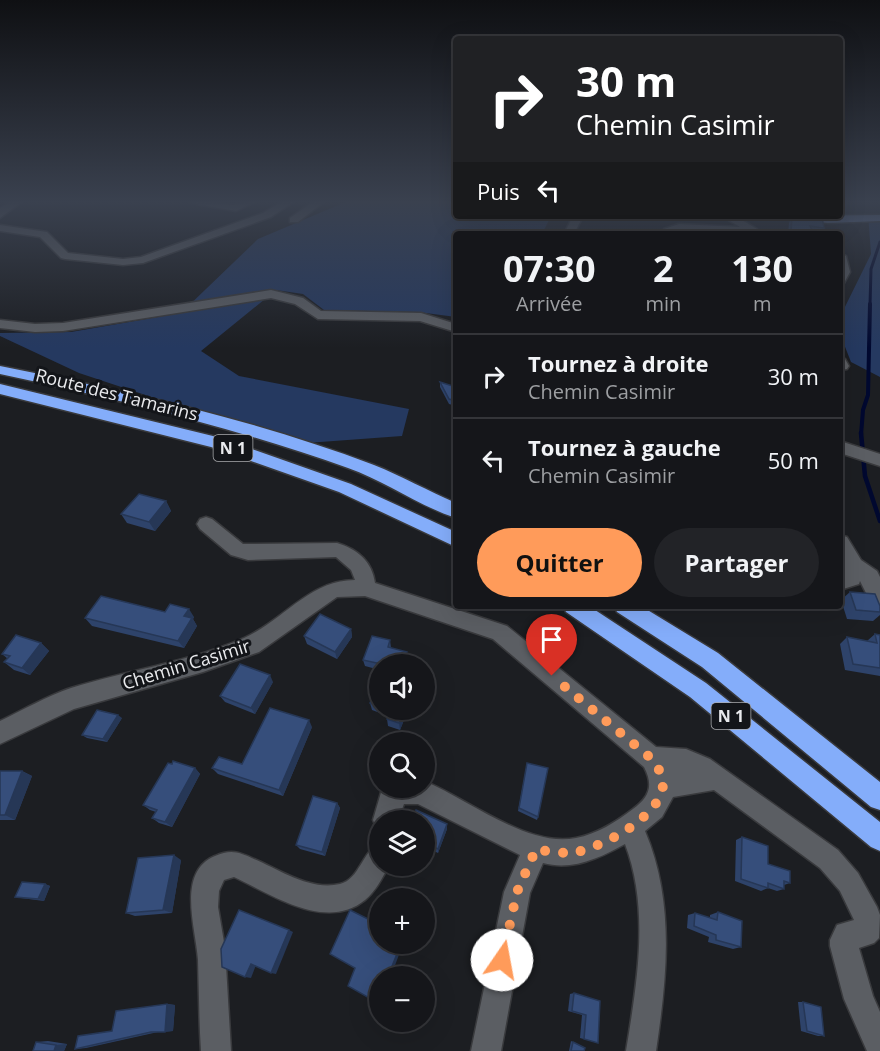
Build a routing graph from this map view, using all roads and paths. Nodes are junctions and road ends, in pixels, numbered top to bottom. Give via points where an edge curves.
1 (59, 250) edge
2 (170, 250) edge
3 (0, 324) edge
4 (453, 327) edge
5 (0, 370) edge
6 (0, 389) edge
7 (843, 447) edge
8 (878, 458) edge
9 (453, 510) edge
10 (206, 524) dead end
11 (453, 539) edge
12 (843, 547) edge
13 (854, 566) junction
14 (843, 581) edge
15 (365, 588) junction
16 (880, 601) edge
17 (577, 609) edge
18 (629, 609) edge
19 (0, 733) edge
20 (652, 759) junction
21 (717, 777) junction
22 (663, 786) junction
23 (880, 798) edge
24 (388, 810) edge
25 (632, 827) junction
26 (880, 838) edge
27 (536, 849) junction
28 (369, 872) edge
29 (880, 1046) edge
30 (216, 1051) edge
31 (486, 1051) edge
32 (641, 1051) edge

1 - 2 street via 65,256 123,262
3 - 4 street via 63,327 271,294 298,301 318,315 421,317
5 - 9 highway, Route des Tamarins / N 1 via 195,414 294,444 359,466
6 - 11 highway, Route des Tamarins / N 1 via 215,442 345,488
7 - 8 street
10 - 15 street via 238,550 345,552 366,580
12 - 13 street
13 - 14 street via 852,578
13 - 16 street via 870,577
15 - 19 street, Chemin Casimir via 330,591 252,645 70,699
15 - 20 street, Chemin Casimir via 500,632
17 - 26 highway, N 1 via 698,690
18 - 23 highway, N 1 via 711,660
20 - 21 street via 683,759
20 - 22 street, Chemin Casimir
21 - 22 street
21 - 29 street via 829,859 849,882 869,928 864,933 847,935 844,946 858,999
22 - 25 street via 652,810
24 - 27 street via 391,798 403,790 413,790
25 - 27 street via 579,851
25 - 32 street via 644,862 653,939
27 - 31 street via 517,892
28 - 30 street via 360,886 345,897 327,898 300,893 235,864 226,864 213,872 204,899 211,949

